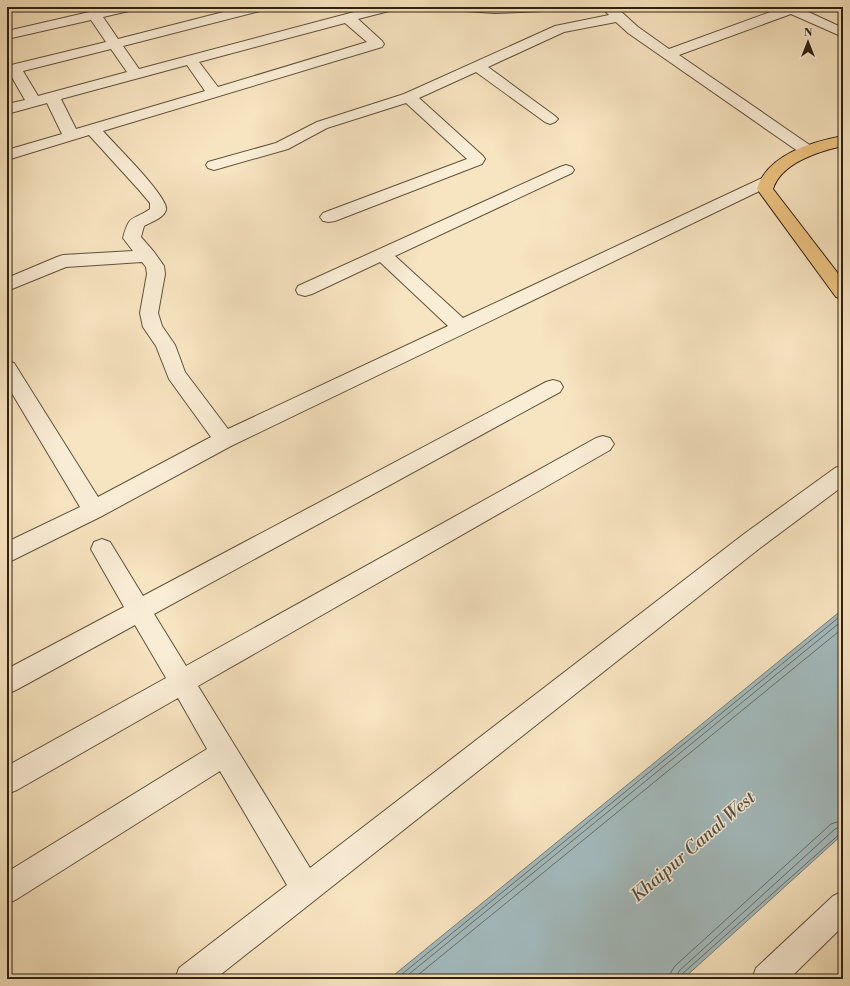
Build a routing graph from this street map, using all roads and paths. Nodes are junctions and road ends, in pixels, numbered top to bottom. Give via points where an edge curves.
1 (128, 7) edge
2 (258, 7) edge
3 (388, 7) edge
4 (464, 7) edge
5 (542, 7) edge
6 (607, 7) edge
7 (794, 8) edge
8 (756, 10) dead end
9 (95, 15) junction
10 (618, 17) junction
11 (769, 17) junction
12 (348, 18) junction
13 (843, 33) edge
14 (7, 35) edge
15 (114, 44) junction
16 (668, 54) junction
17 (190, 60) junction
18 (477, 66) junction
19 (11, 69) edge
20 (135, 74) junction
21 (214, 92) junction
22 (52, 97) junction
23 (409, 97) junction
24 (34, 102) junction
25 (7, 109) edge
26 (550, 119) dead end
27 (92, 129) junction
28 (71, 136) junction
29 (843, 141) edge
30 (808, 151) junction
31 (7, 156) edge
32 (214, 165) dead end
33 (566, 170) dead end
34 (766, 182) junction
35 (329, 217) dead end
36 (383, 255) junction
37 (148, 256) junction
38 (7, 285) edge
39 (305, 290) dead end
40 (843, 293) edge
41 (461, 327) junction
42 (7, 368) edge
43 (553, 387) dead end
44 (224, 440) junction
45 (603, 444) dead end
46 (843, 474) edge
47 (94, 510) junction
48 (102, 549) dead end
49 (7, 553) edge
50 (139, 611) junction
51 (7, 682) edge
52 (182, 683) junction
53 (224, 752) junction
54 (7, 781) edge
55 (7, 889) edge
56 (306, 889) junction
57 (843, 906) edge
58 (190, 979) edge
59 (767, 979) edge

1 - 9 street
2 - 15 street
3 - 12 street
4 - 5 street
6 - 10 street
7 - 11 street
7 - 13 street
8 - 11 street
9 - 14 street
9 - 15 street
10 - 16 street
10 - 18 street via 560,29
11 - 16 street
12 - 17 street
12 - 21 street via 376,44
15 - 19 street
15 - 20 street
16 - 30 street
17 - 20 street
17 - 21 street
18 - 23 street
18 - 26 street
19 - 24 street
20 - 22 street
21 - 27 street
22 - 24 street
22 - 28 street
23 - 32 street via 322,125 282,146
23 - 35 street via 477,159 476,161
24 - 25 street
27 - 28 street
27 - 37 street via 158,203 158,210 154,215 136,223 132,238
28 - 31 street
29 - 30 main road via 828,143
30 - 34 main road via 775,170
33 - 36 street
34 - 40 main road via 765,189
34 - 41 street
36 - 39 street
36 - 41 street
37 - 38 street via 63,261
37 - 44 street via 155,266 156,274 149,313 153,327 165,346 176,374
41 - 44 street
42 - 47 street
43 - 50 street
44 - 47 street
45 - 52 street
46 - 56 street via 752,541
47 - 49 street
48 - 50 street
50 - 51 street
50 - 52 street
52 - 53 street
52 - 54 street
53 - 55 street
53 - 56 street
56 - 58 street
57 - 59 street

